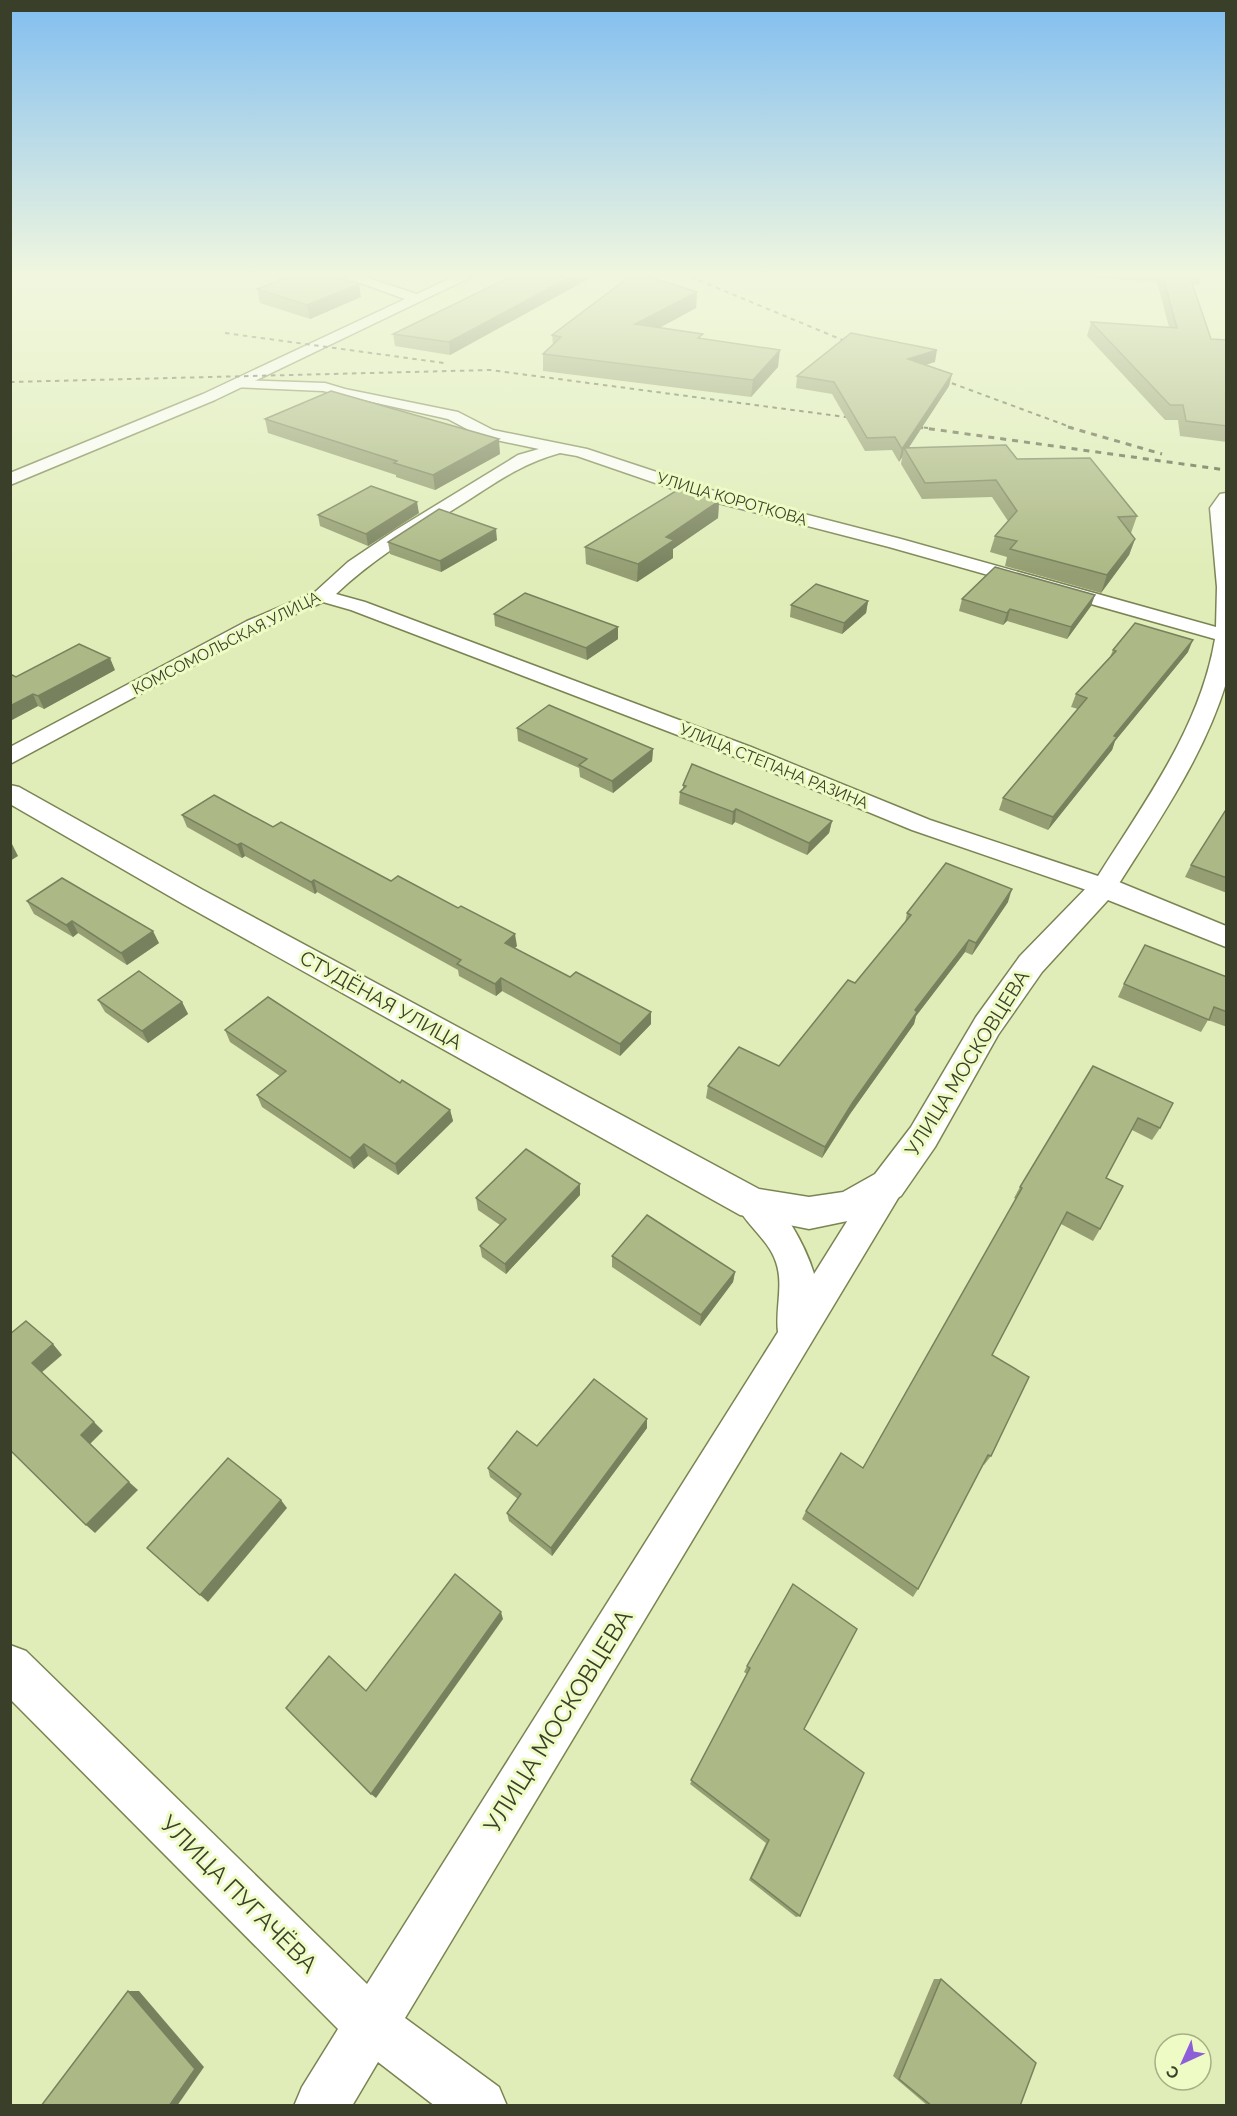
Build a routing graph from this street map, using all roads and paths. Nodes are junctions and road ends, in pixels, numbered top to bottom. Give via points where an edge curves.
1 (254, 376) edge
2 (236, 384) junction
3 (558, 449) junction
4 (10, 480) edge
5 (1227, 498) edge
6 (1225, 552) edge
7 (322, 596) junction
8 (1226, 636) edge
9 (10, 757) edge
10 (10, 793) edge
11 (1104, 887) junction
12 (1227, 936) edge
13 (888, 1185) junction
14 (753, 1204) junction
15 (795, 1336) junction
16 (10, 1667) edge
17 (371, 2025) junction
18 (321, 2106) edge
19 (480, 2106) edge

1 - 2 street
2 - 3 street, УЛИЦА КОРОТКОВА via 325,387 453,414 488,434
2 - 4 street
3 - 7 street, КОМСОМОЛЬСКАЯ УЛИЦА via 524,458 400,535 355,566
3 - 8 street, УЛИЦА КОРОТКОВА via 600,458 705,494
5 - 6 street, УЛИЦА МОСКОВЦЕВА via 1219,508
6 - 8 street, УЛИЦА МОСКОВЦЕВА
7 - 9 street, КОМСОМОЛЬСКАЯ УЛИЦА via 254,625
7 - 11 street, УЛИЦА СТЕПАНА РАЗИНА via 644,714 921,825
8 - 11 street, УЛИЦА МОСКОВЦЕВА via 1217,680 1198,730
10 - 14 street, СТУДЁНАЯ УЛИЦА
11 - 12 street, УЛИЦА СТЕПАНА РАЗИНА
11 - 13 street, УЛИЦА МОСКОВЦЕВА via 1031,964 987,1026 923,1137
13 - 14 street, СТУДЁНАЯ УЛИЦА via 849,1207 809,1213
13 - 15 street, УЛИЦА МОСКОВЦЕВА
14 - 15 street, УЛИЦА МОСКОВЦЕВА via 784,1240 796,1265 799,1295
15 - 17 street, УЛИЦА МОСКОВЦЕВА
16 - 17 street, УЛИЦА ПУГАЧЁВА
17 - 18 street, УЛИЦА МОСКОВЦЕВА
17 - 19 street, УЛИЦА ПУГАЧЁВА

